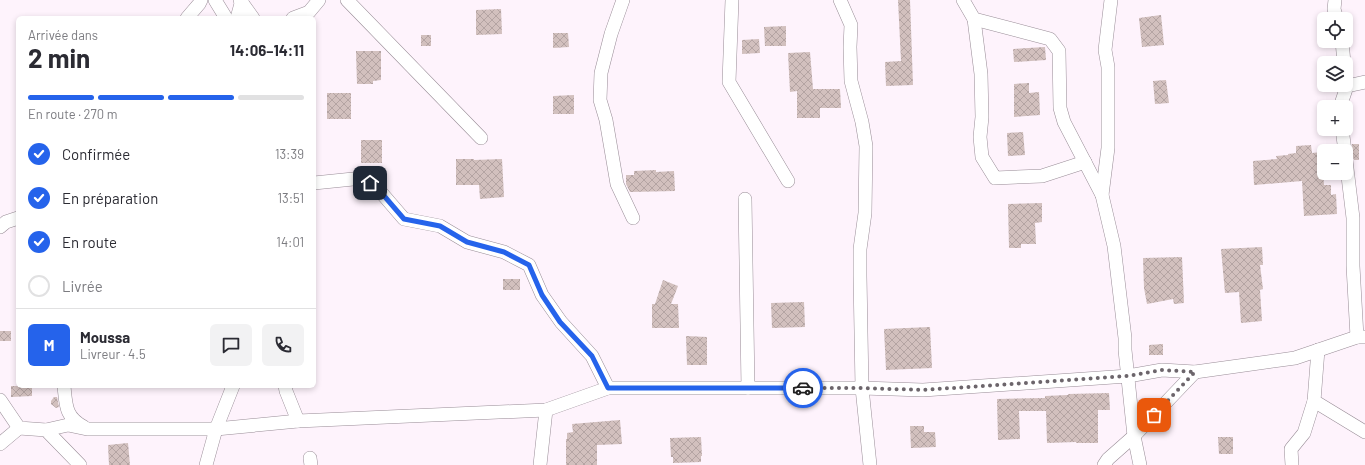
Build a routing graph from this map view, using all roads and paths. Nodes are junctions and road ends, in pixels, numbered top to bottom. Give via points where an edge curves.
1 (201, 0) edge
2 (215, 0) edge
3 (241, 0) edge
4 (319, 0) edge
5 (347, 0) edge
6 (623, 0) edge
7 (732, 0) edge
8 (840, 0) edge
9 (963, 0) edge
10 (1111, 0) edge
11 (1335, 0) edge
12 (1335, 12) edge
13 (189, 16) edge
14 (225, 16) edge
15 (237, 16) edge
16 (252, 16) edge
17 (298, 16) edge
18 (974, 19) junction
19 (1353, 81) edge
20 (1365, 82) edge
21 (481, 138) dead end
22 (1085, 162) junction
23 (1348, 180) edge
24 (788, 181) dead end
25 (316, 183) edge
26 (1102, 195) junction
27 (745, 199) dead end
28 (633, 218) dead end
29 (16, 219) edge
30 (0, 227) edge
31 (1361, 337) edge
32 (1318, 350) junction
33 (1195, 372) junction
34 (1128, 376) junction
35 (64, 388) edge
36 (232, 388) edge
37 (608, 388) junction
38 (748, 388) junction
39 (862, 388) junction
40 (286, 389) edge
41 (0, 400) edge
42 (1314, 401) junction
43 (546, 410) junction
44 (298, 421) junction
45 (19, 428) junction
46 (87, 429) junction
47 (216, 429) junction
48 (46, 430) junction
49 (1365, 432) edge
50 (1134, 436) junction
51 (0, 444) edge
52 (80, 465) edge
53 (206, 465) edge
54 (540, 465) edge
55 (870, 465) edge
56 (1104, 465) edge
57 (1140, 465) edge
58 (1292, 465) edge

1 - 13 street
2 - 14 street
3 - 15 street
3 - 16 street
4 - 17 street via 309,12
5 - 21 street
6 - 28 street via 611,34 602,73 600,100 617,184
7 - 24 street via 729,82
8 - 39 street via 851,25 851,81 866,146 860,249
9 - 18 street
10 - 26 street via 1105,50 1108,68 1108,148
11 - 12 street
18 - 22 street via 1050,39 1059,51 1060,108 1064,122
18 - 22 street via 981,74 982,157 995,178 1042,176
19 - 20 street
22 - 26 street
23 - 31 street
25 - 37 street via 363,178 379,190 404,219 440,226 467,242 504,252 529,265 542,295 560,322 592,356
26 - 34 street via 1114,246
27 - 38 street
29 - 30 street
31 - 32 street
32 - 33 street via 1295,358
32 - 42 street
33 - 34 street via 1162,370
33 - 50 street
34 - 39 street via 923,390
34 - 50 street
35 - 46 street via 67,411 75,422
36 - 47 street
37 - 38 street
37 - 43 street
38 - 39 street
39 - 55 street
40 - 44 street
41 - 45 street
42 - 49 street
42 - 58 street via 1304,433 1291,449
43 - 44 street
43 - 54 street
44 - 47 street
45 - 48 street
45 - 51 street
46 - 47 street
46 - 48 street via 68,425
47 - 53 street
48 - 52 street
50 - 56 street
50 - 57 street

